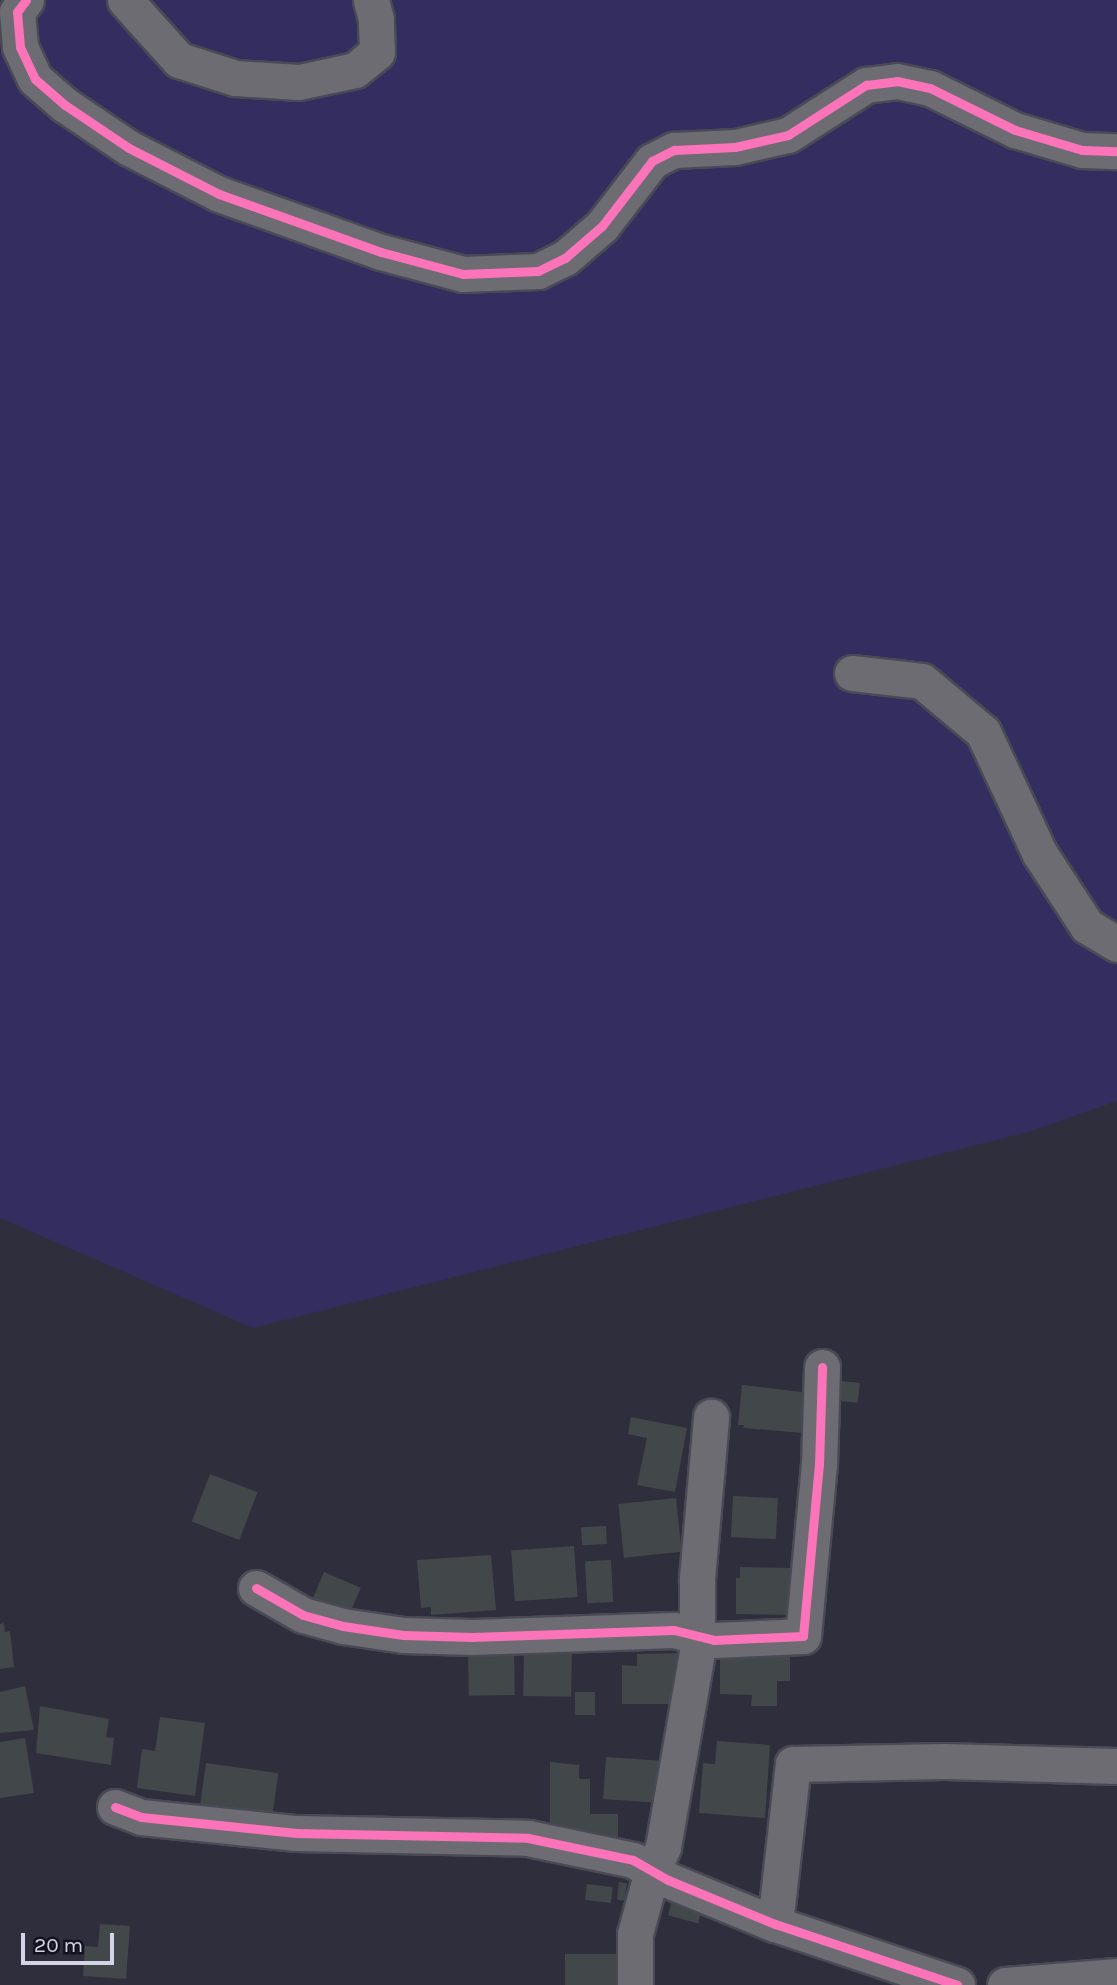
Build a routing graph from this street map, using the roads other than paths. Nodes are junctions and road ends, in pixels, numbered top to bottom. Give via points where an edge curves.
1 (26, 0) edge
2 (125, 0) edge
3 (371, 0) edge
4 (1117, 151) edge
5 (852, 673) dead end
6 (1117, 944) edge
7 (822, 1367) dead end
8 (711, 1417) dead end
9 (257, 1588) dead end
10 (697, 1637) junction
11 (1117, 1766) edge
12 (115, 1807) dead end
13 (652, 1871) junction
14 (775, 1924) junction
15 (1117, 1976) edge
16 (635, 1985) edge
17 (957, 1985) edge
18 (1005, 1985) edge

1 - 4 street via 18,12 20,47 35,79 129,148 219,194 381,252 463,274 538,271 565,258 602,226 652,161 674,150 735,147 788,135 866,85 897,82 930,88 1015,130 1082,150
2 - 3 street via 179,60 235,78 299,82 355,70 377,52
5 - 6 street via 922,681 983,733 1040,854 1087,926
7 - 10 street via 819,1465 803,1636
8 - 10 street via 697,1578
9 - 10 street via 303,1615 402,1635 674,1630
10 - 13 street via 663,1847
11 - 14 street via 945,1761 793,1764
12 - 13 street via 141,1816 296,1833 528,1838 633,1860
13 - 14 street
13 - 16 street via 635,1934
14 - 17 street
15 - 18 street

